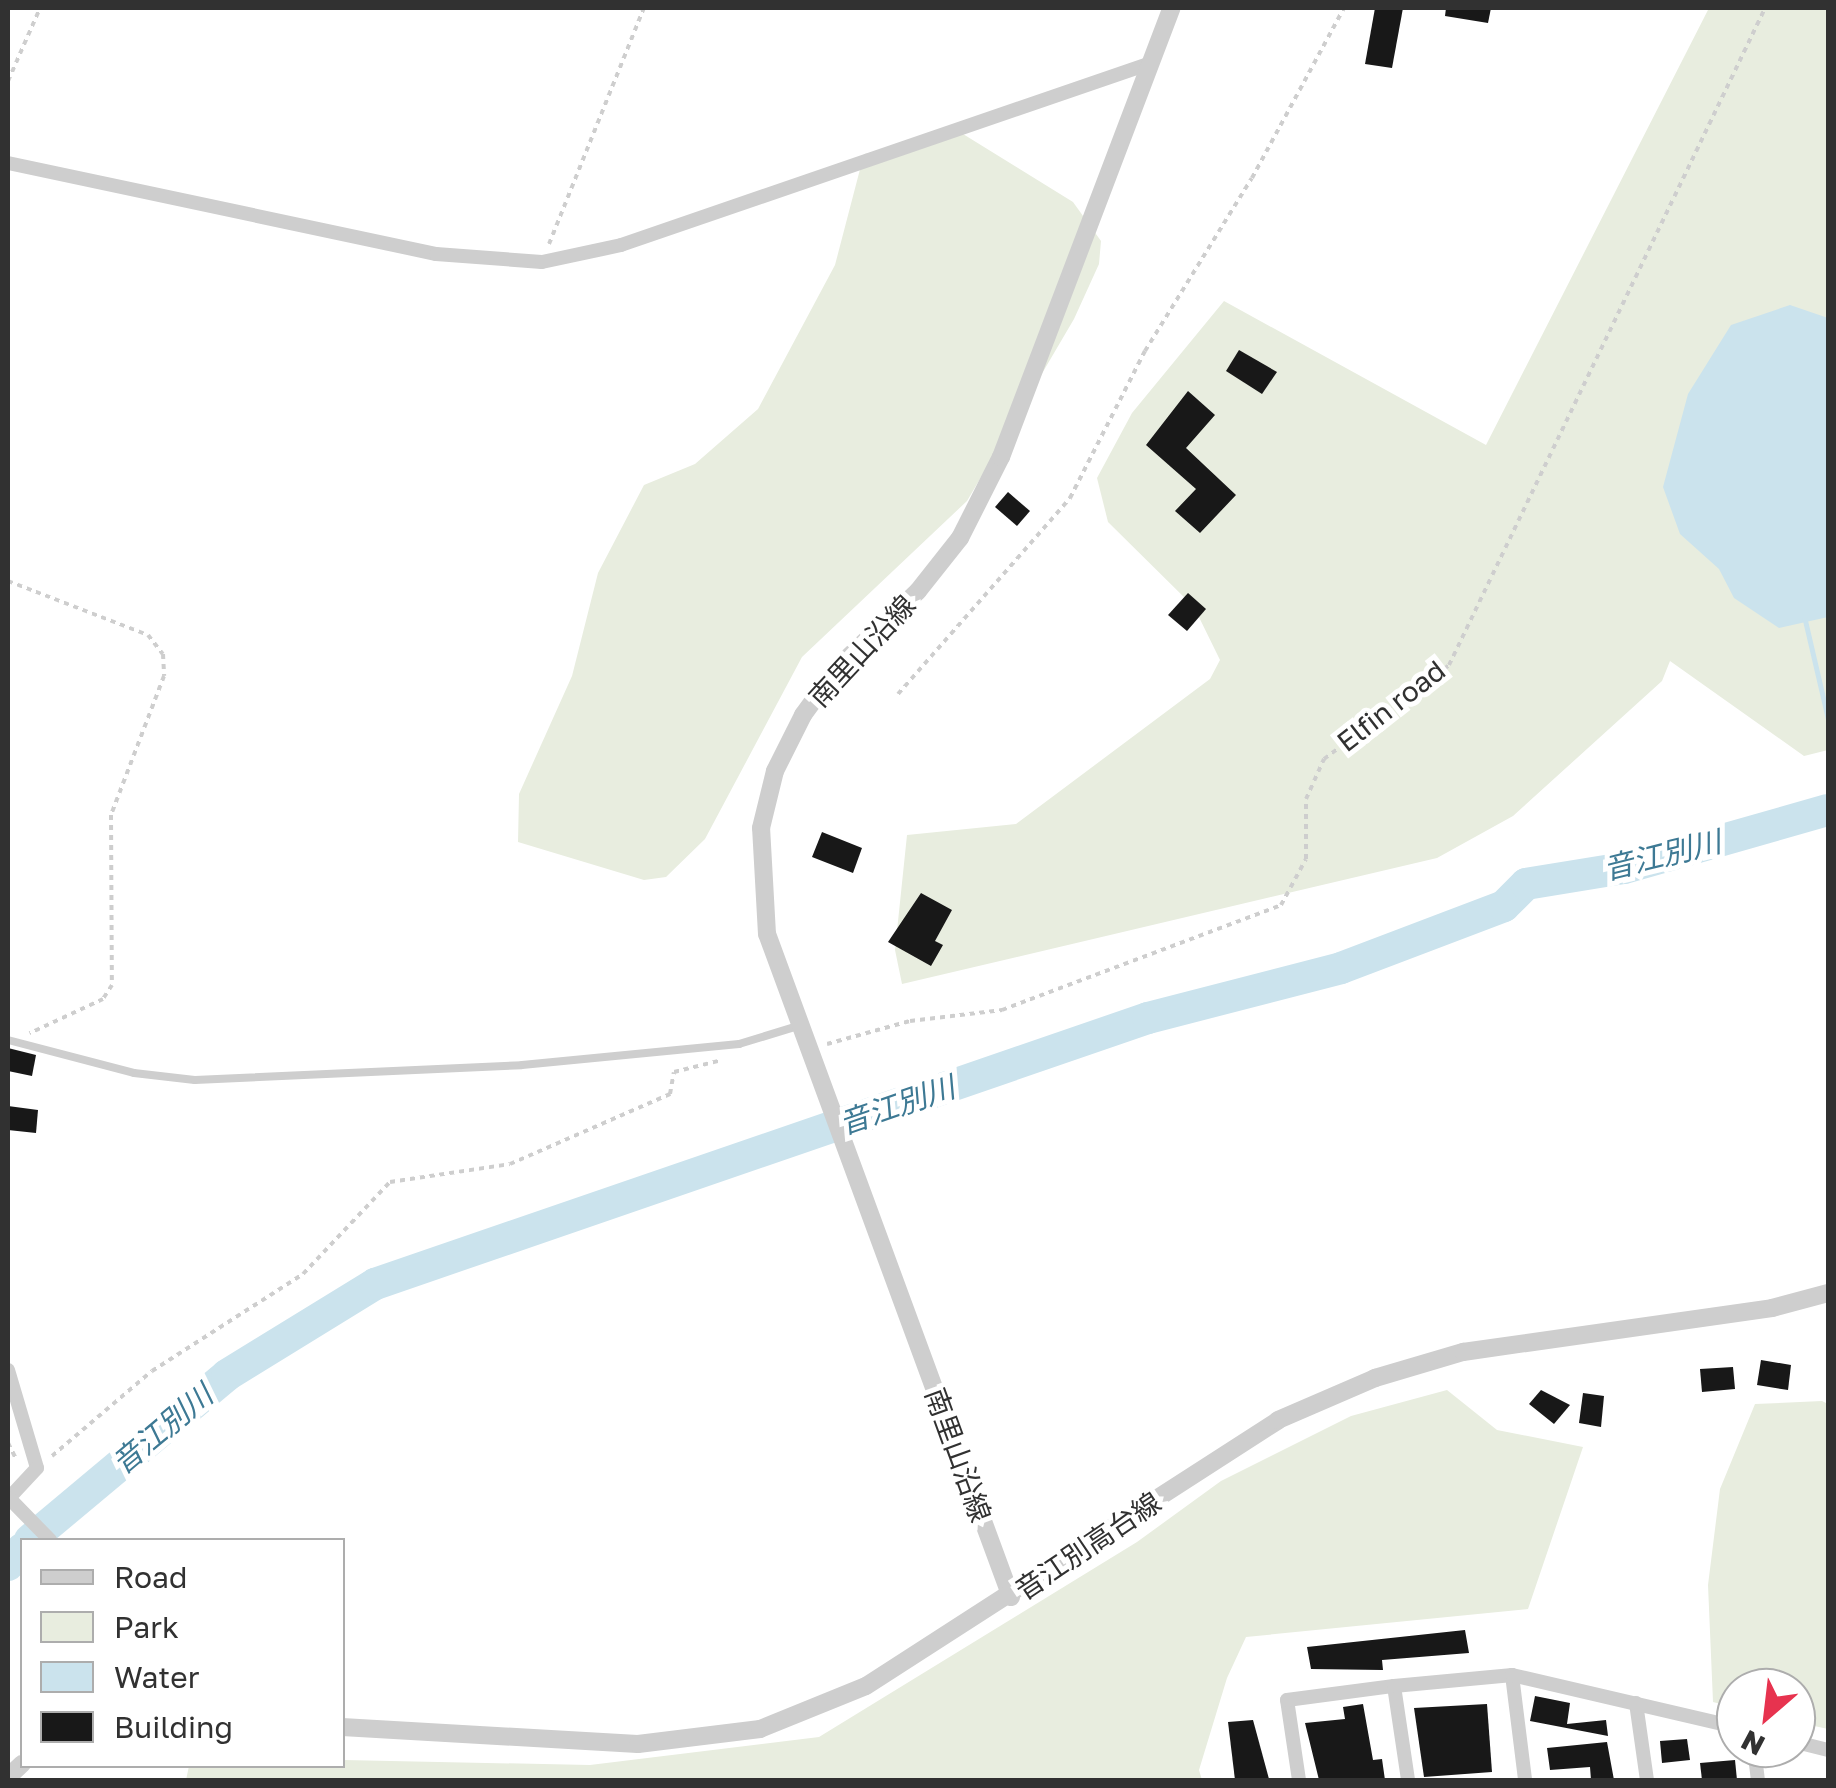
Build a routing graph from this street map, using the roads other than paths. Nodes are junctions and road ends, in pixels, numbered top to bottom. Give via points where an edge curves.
1 (1172, 8) edge
2 (1148, 64) junction
3 (8, 164) edge
4 (798, 1026) junction
5 (8, 1040) edge
6 (1828, 1294) edge
7 (8, 1370) edge
8 (9, 1498) edge
9 (48, 1538) edge
10 (1011, 1597) junction
11 (1512, 1674) junction
12 (1394, 1686) junction
13 (1636, 1703) junction
14 (1716, 1722) edge
15 (345, 1727) edge
16 (1299, 1780) edge
17 (1408, 1780) edge
18 (1525, 1780) edge
19 (1647, 1780) edge

1 - 2 street, 南里山沿線
2 - 3 street via 621,245 542,262 436,254
2 - 4 street, 南里山沿線 via 1001,457 960,538 918,591 838,667 774,771 762,828 761,881 767,934
4 - 5 lane via 739,1044 542,1064 195,1080 134,1074
4 - 10 street, 南里山沿線
6 - 10 street, 音江別高台線 via 1772,1308 1463,1352 1375,1378 1278,1420
7 - 8 street via 37,1468
8 - 9 street
10 - 15 street, 音江別高台線 via 866,1686 760,1730 638,1744
11 - 12 street
11 - 13 street
11 - 18 street
12 - 16 street via 1286,1700
12 - 17 street
13 - 14 street
13 - 19 street

